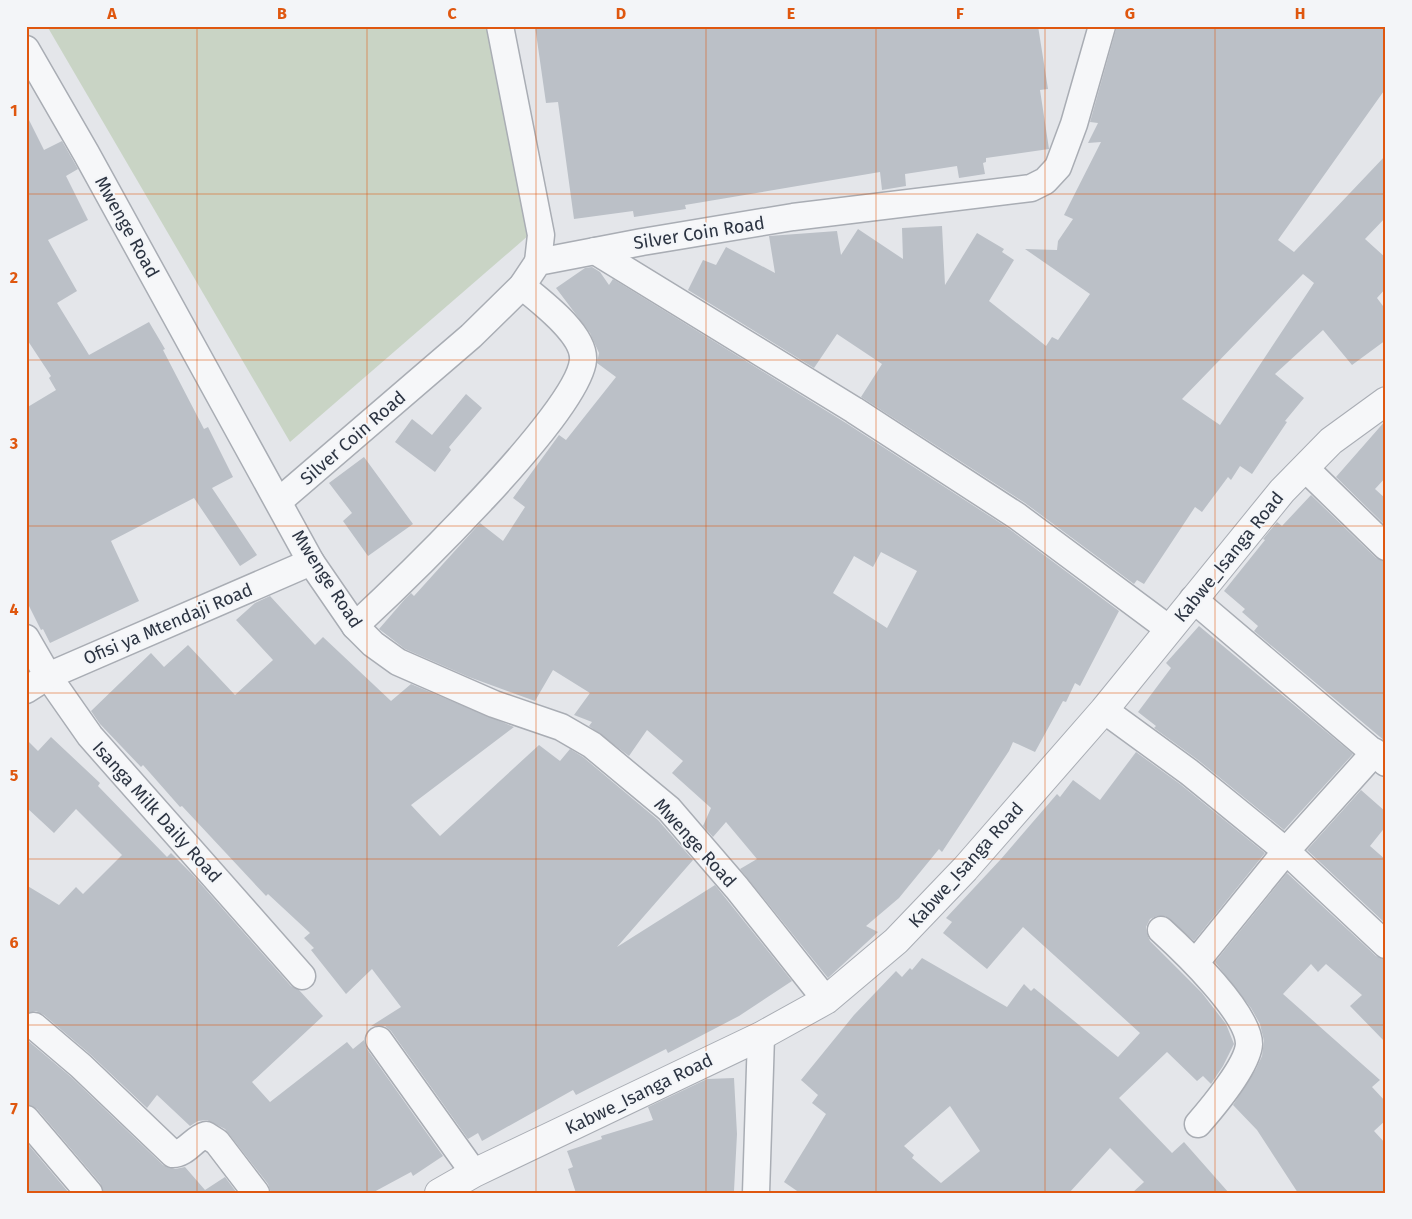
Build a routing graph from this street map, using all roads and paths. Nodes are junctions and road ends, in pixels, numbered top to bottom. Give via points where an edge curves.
1 (500, 26) edge
2 (1102, 26) edge
3 (26, 49) edge
4 (595, 251) junction
5 (538, 262) junction
6 (522, 286) junction
7 (1386, 401) edge
8 (1305, 468) junction
9 (279, 501) junction
10 (1386, 548) edge
11 (311, 562) junction
12 (1193, 599) junction
13 (355, 626) junction
14 (1169, 629) junction
15 (26, 638) edge
16 (37, 683) edge
17 (1104, 710) junction
18 (1380, 758) edge
19 (1286, 851) junction
20 (1161, 930) dead end
21 (1386, 945) edge
22 (1196, 962) junction
23 (302, 976) dead end
24 (826, 1000) junction
25 (34, 1026) dead end
26 (761, 1036) junction
27 (379, 1040) dead end
28 (26, 1119) edge
29 (1198, 1124) dead end
30 (474, 1173) junction
31 (89, 1193) edge
32 (256, 1193) edge
33 (439, 1193) edge
34 (756, 1193) edge

1 - 5 street via 540,228
2 - 4 street, Silver Coin Road via 1058,167 1045,181 1031,188 793,217
3 - 9 street, Mwenge Road
4 - 5 street, Silver Coin Road
4 - 14 street via 821,389 1017,516
5 - 6 street, Silver Coin Road
6 - 9 street, Silver Coin Road via 471,336
6 - 13 street via 555,312 578,342 583,360 575,382 565,400 523,453 483,498
7 - 8 street, Kabwe_Isanga Road via 1332,440
8 - 10 street
8 - 12 street, Kabwe_Isanga Road via 1282,491
9 - 11 street, Mwenge Road
11 - 13 street, Mwenge Road
11 - 16 street, Ofisi ya Mtendaji Road
12 - 14 street, Kabwe_Isanga Road
12 - 18 street
13 - 24 street, Mwenge Road via 373,644 415,671 494,704 561,727 592,745 669,809
14 - 17 street, Kabwe_Isanga Road
15 - 16 street, Isanga Milk Daily Road
16 - 23 street, Isanga Milk Daily Road via 90,736
17 - 19 street via 1189,772
17 - 24 street, Kabwe_Isanga Road via 896,941
18 - 19 street
19 - 21 street
19 - 22 street
20 - 22 street
22 - 29 street via 1236,1014 1247,1032 1249,1046 1239,1069
24 - 26 street, Kabwe_Isanga Road
25 - 32 street via 173,1154 180,1153 200,1136 206,1135 217,1142
26 - 30 street, Kabwe_Isanga Road
26 - 34 street
27 - 30 street
28 - 31 street
30 - 33 street, Kabwe_Isanga Road

